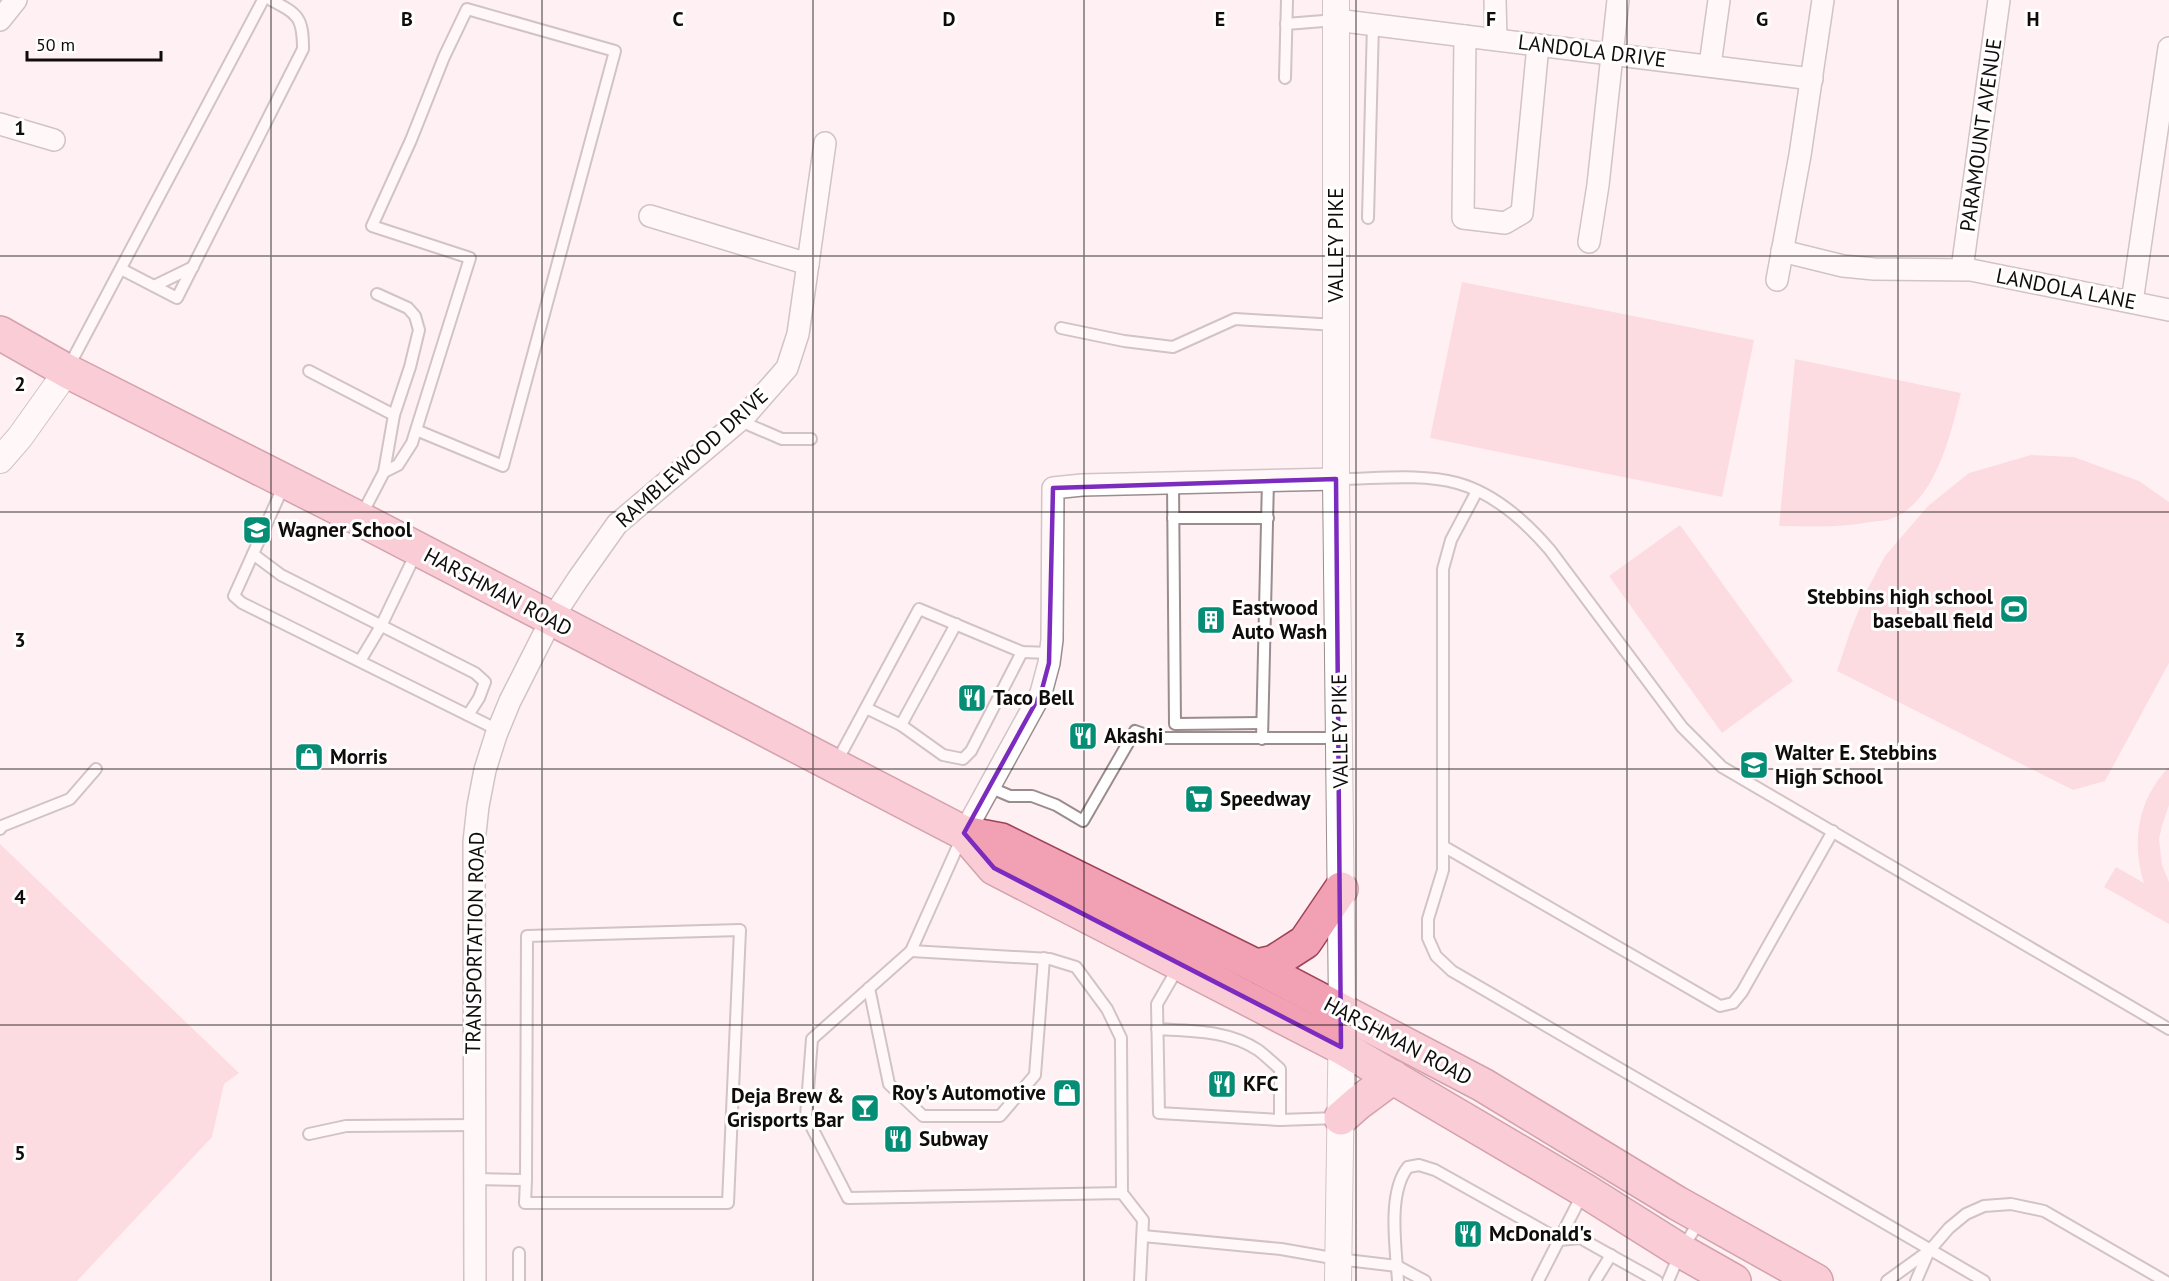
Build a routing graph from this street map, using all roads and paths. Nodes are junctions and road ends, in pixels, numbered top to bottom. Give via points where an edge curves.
1 (16, 0) edge
2 (263, 0) edge
3 (272, 0) edge
4 (1287, 0) edge
5 (1495, 0) edge
6 (1618, 0) edge
7 (1719, 0) edge
8 (1823, 0) edge
9 (1999, 0) edge
10 (1336, 10) edge
11 (0, 20) edge
12 (1287, 24) junction
13 (1372, 24) junction
14 (1465, 36) junction
15 (1496, 39) junction
16 (1538, 45) junction
17 (2169, 48) edge
18 (1612, 53) junction
19 (1710, 65) junction
20 (1285, 78) dead end
21 (1812, 79) junction
22 (0, 124) edge
23 (54, 140) dead end
24 (825, 143) dead end
25 (650, 216) dead end
26 (1368, 218) dead end
27 (1589, 242) dead end
28 (1782, 251) junction
29 (808, 264) junction
30 (193, 267) junction
31 (121, 269) junction
32 (1962, 270) junction
33 (1777, 280) dead end
34 (154, 286) junction
35 (376, 294) dead end
36 (2132, 302) junction
37 (2169, 310) edge
38 (1336, 325) junction
39 (1061, 328) dead end
40 (0, 333) edge
41 (309, 370) dead end
42 (67, 371) junction
43 (394, 416) junction
44 (740, 421) junction
45 (416, 430) junction
46 (811, 440) dead end
47 (0, 460) edge
48 (384, 472) junction
49 (1336, 479) junction
50 (1268, 480) junction
51 (285, 482) junction
52 (1173, 483) junction
53 (1477, 490) junction
54 (1173, 518) junction
55 (1268, 518) junction
56 (360, 519) junction
57 (418, 549) junction
58 (253, 554) junction
59 (551, 620) junction
60 (956, 624) junction
61 (381, 626) junction
62 (1022, 652) junction
63 (1050, 653) junction
64 (360, 661) junction
65 (866, 708) junction
66 (468, 715) junction
67 (1262, 723) junction
68 (901, 725) junction
69 (498, 730) junction
70 (1340, 738) junction
71 (1262, 739) junction
72 (835, 766) junction
73 (96, 769) dead end
74 (990, 788) junction
75 (0, 829) edge
76 (1833, 831) junction
77 (964, 833) junction
78 (1443, 846) junction
79 (1341, 889) junction
80 (911, 951) junction
81 (1044, 958) junction
82 (1181, 963) junction
83 (1256, 966) junction
84 (869, 988) junction
85 (1342, 1012) junction
86 (1157, 1029) junction
87 (2169, 1029) edge
88 (1341, 1047) junction
89 (1394, 1077) junction
90 (1341, 1118) junction
91 (1280, 1120) junction
92 (474, 1125) junction
93 (309, 1134) dead end
94 (474, 1179) junction
95 (526, 1180) junction
96 (1584, 1190) junction
97 (1122, 1193) junction
98 (1702, 1216) junction
99 (1143, 1236) junction
100 (1560, 1240) junction
101 (1930, 1250) junction
102 (1681, 1251) junction
103 (519, 1253) dead end
104 (1611, 1255) junction
105 (1397, 1266) junction
106 (1338, 1270) edge
107 (1654, 1280) edge
108 (475, 1281) edge
109 (519, 1281) edge
110 (1140, 1281) edge
111 (1398, 1281) edge
112 (1425, 1281) edge
113 (1538, 1281) edge
114 (1595, 1281) edge
115 (1668, 1281) edge
116 (1734, 1281) edge
117 (1816, 1281) edge
118 (1887, 1281) edge
119 (1916, 1281) edge
120 (1984, 1281) edge
121 (2165, 1281) edge

1 - 11 street
2 - 31 lane
3 - 30 lane via 296,13 303,32 303,49
4 - 12 lane
5 - 15 street
6 - 18 street
7 - 19 street
8 - 21 street
9 - 32 street, PARAMOUNT AVENUE
10 - 12 lane
10 - 13 street, LANDOLA DRIVE
10 - 38 street, VALLEY PIKE
12 - 20 lane
13 - 14 street, LANDOLA DRIVE
13 - 26 lane
14 - 15 street, LANDOLA DRIVE
14 - 16 street via 1463,218 1505,223 1522,213
15 - 16 street, LANDOLA DRIVE
16 - 18 street, LANDOLA DRIVE
17 - 36 street
18 - 19 street, LANDOLA DRIVE
18 - 27 street
19 - 21 street, LANDOLA DRIVE
21 - 28 street
22 - 23 street
24 - 29 street, RAMBLEWOOD DRIVE
25 - 29 street
28 - 32 street via 1843,266
28 - 33 street
29 - 44 street, RAMBLEWOOD DRIVE via 798,334 787,368
30 - 34 lane
30 - 34 lane via 177,298
31 - 34 lane
31 - 42 lane
32 - 36 street, LANDOLA LANE
35 - 43 lane via 408,308 419,323
36 - 37 street, LANDOLA LANE
38 - 39 lane via 1235,319 1173,347
38 - 49 street, VALLEY PIKE
40 - 42 main road, HARSHMAN ROAD
41 - 43 lane
42 - 47 street
42 - 51 main road, HARSHMAN ROAD
43 - 48 lane
44 - 46 lane via 782,439
44 - 59 street, RAMBLEWOOD DRIVE via 617,524
45 - 45 lane via 470,258 372,226 467,9 615,51 503,466
45 - 48 lane via 398,465
48 - 56 lane
49 - 50 street
49 - 53 lane via 1431,479
49 - 70 street, VALLEY PIKE
50 - 52 street
50 - 55 lane
51 - 56 main road, HARSHMAN ROAD
51 - 58 lane
52 - 54 lane
52 - 63 street via 1053,488
53 - 76 lane via 1538,536 1699,746 1722,767
53 - 78 lane via 1451,540 1443,569
54 - 55 lane
54 - 67 lane via 1175,724
55 - 67 lane
56 - 57 main road, HARSHMAN ROAD
57 - 59 main road, HARSHMAN ROAD
57 - 61 lane
58 - 61 lane via 281,574
58 - 64 lane via 234,596
59 - 69 street, TRANSPORTATION ROAD
59 - 72 main road, HARSHMAN ROAD
60 - 62 lane
60 - 65 lane via 919,609
60 - 68 lane
61 - 64 lane
61 - 66 lane via 475,673 485,682
62 - 63 lane
62 - 68 lane via 971,751 963,759 943,755
63 - 74 street via 1041,693
64 - 66 lane
65 - 68 lane
65 - 72 lane
66 - 69 lane
67 - 71 lane
69 - 92 street, TRANSPORTATION ROAD via 485,770 474,842
70 - 71 lane
70 - 79 street, VALLEY PIKE
71 - 74 lane via 1152,738 1135,731 1083,821 1032,796 1010,796
72 - 77 main road, HARSHMAN ROAD
73 - 75 lane via 70,799
74 - 77 street
76 - 78 lane via 1742,992 1733,1003 1720,1006
76 - 87 lane
77 - 80 lane
77 - 82 main road, HARSHMAN ROAD via 994,868
77 - 83 main road, HARSHMAN ROAD via 1001,840
78 - 101 lane via 1443,870 1428,919 1428,938 1436,956 1452,971
79 - 83 main road via 1305,942 1274,962
79 - 85 street, VALLEY PIKE
80 - 81 lane
80 - 84 lane
81 - 84 lane via 1035,1076 1000,1116 923,1116 889,1084
81 - 97 lane via 1076,967 1107,1009 1121,1038
82 - 86 lane via 1156,1004
82 - 88 main road, HARSHMAN ROAD
83 - 85 main road, HARSHMAN ROAD
84 - 97 lane via 812,1039 806,1116 848,1198
85 - 88 street, VALLEY PIKE
85 - 98 main road, HARSHMAN ROAD via 1483,1085
86 - 91 lane via 1228,1036 1258,1050 1280,1069
86 - 91 lane via 1159,1113
88 - 89 main road, HARSHMAN ROAD
88 - 90 street, VALLEY PIKE
89 - 90 main road
89 - 96 main road, HARSHMAN ROAD
90 - 91 lane
90 - 106 street, VALLEY PIKE
92 - 93 lane via 346,1126
92 - 94 street, TRANSPORTATION ROAD
94 - 95 lane
94 - 108 street, TRANSPORTATION ROAD
95 - 95 lane via 525,1203 728,1203 740,930 527,936
96 - 100 lane
96 - 102 main road, HARSHMAN ROAD
97 - 99 lane via 1143,1220
98 - 102 lane
98 - 117 main road, HARSHMAN ROAD
99 - 106 lane via 1281,1248
99 - 110 lane
100 - 104 lane via 1580,1238
100 - 105 lane via 1435,1170 1419,1165 1408,1167 1400,1176 1395,1196
100 - 113 lane
101 - 118 lane
101 - 119 lane
101 - 120 lane
101 - 121 lane via 1966,1214 1984,1206 2011,1204 2044,1211
102 - 115 lane
102 - 116 main road, HARSHMAN ROAD
103 - 109 lane
104 - 107 lane
104 - 114 lane
105 - 106 lane
105 - 111 lane
105 - 112 lane

